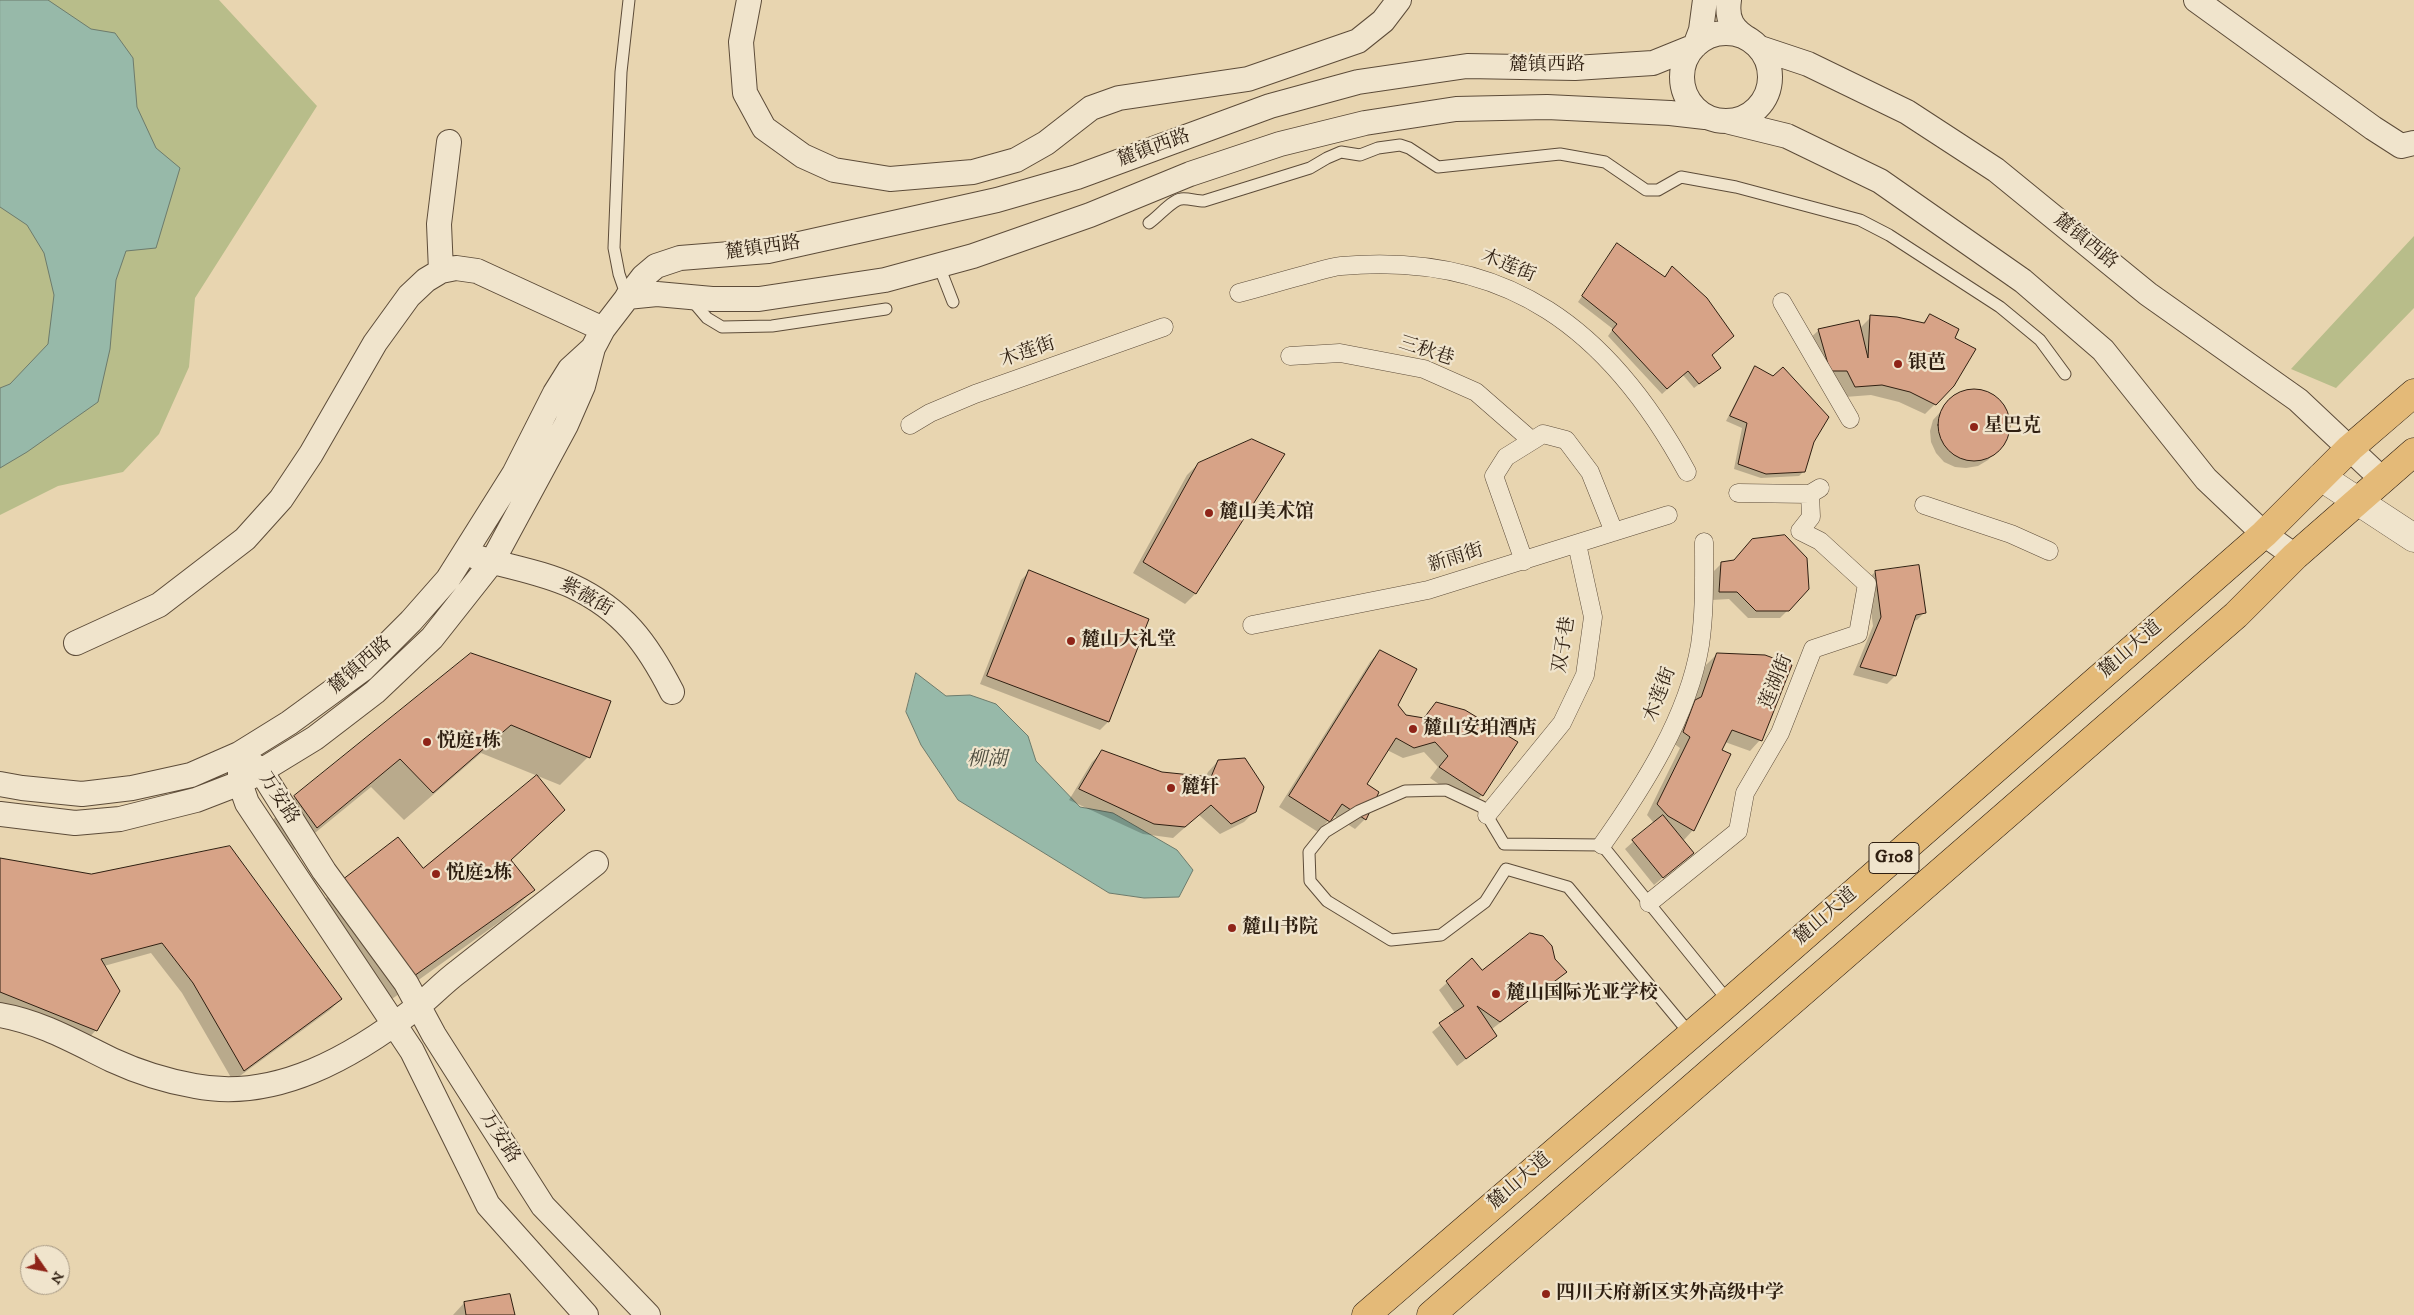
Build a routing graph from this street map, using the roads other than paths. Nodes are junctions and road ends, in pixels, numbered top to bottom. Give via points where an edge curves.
1 (629, 0) edge
2 (749, 0) edge
3 (1399, 0) edge
4 (1705, 0) edge
5 (1729, 0) edge
6 (2196, 0) edge
7 (1755, 44) junction
8 (1695, 46) junction
9 (1705, 117) junction
10 (1730, 122) junction
11 (449, 142) dead end
12 (2414, 144) edge
13 (1149, 223) dead end
14 (939, 266) junction
15 (442, 271) junction
16 (1239, 293) dead end
17 (628, 297) junction
18 (689, 297) junction
19 (953, 302) dead end
20 (1782, 302) dead end
21 (886, 308) dead end
22 (1164, 328) dead end
23 (598, 339) junction
24 (1290, 356) dead end
25 (2065, 374) dead end
26 (2414, 393) edge
27 (1850, 419) dead end
28 (910, 425) dead end
29 (1531, 440) junction
30 (2350, 448) junction
31 (2414, 452) edge
32 (1687, 472) dead end
33 (2321, 477) junction
34 (2383, 480) junction
35 (1738, 493) dead end
36 (2359, 502) junction
37 (1924, 505) dead end
38 (1668, 515) dead end
39 (1614, 532) junction
40 (2264, 534) junction
41 (2414, 538) edge
42 (1704, 542) dead end
43 (1577, 544) junction
44 (2049, 551) dead end
45 (465, 553) junction
46 (2295, 556) junction
47 (1524, 561) junction
48 (492, 562) junction
49 (1252, 624) dead end
50 (76, 643) dead end
51 (672, 692) dead end
52 (239, 754) junction
53 (261, 771) junction
54 (240, 783) junction
55 (0, 784) edge
56 (0, 814) edge
57 (1487, 815) junction
58 (1602, 845) junction
59 (596, 863) dead end
60 (1649, 903) junction
61 (1729, 1002) junction
62 (418, 1006) junction
63 (0, 1015) edge
64 (394, 1024) junction
65 (1691, 1035) junction
66 (586, 1315) edge
67 (648, 1315) edge
68 (1366, 1315) edge
69 (1431, 1315) edge

1 - 17 lane via 621,72 614,248
2 - 3 street via 741,42 745,93 764,128 804,156 834,170 890,179 973,172 1016,160 1046,143 1091,108 1118,98 1248,79 1358,41 1383,21
4 - 8 street
5 - 7 street via 1727,12 1736,31
6 - 12 street via 2373,128 2401,146
7 - 8 street via 1734,33 1720,33
7 - 10 street via 1767,58 1771,70 1768,94 1753,114
7 - 30 street, 麓镇西路 via 1808,64 1907,112 1996,170 2148,294 2298,400
8 - 9 street via 1684,64 1682,86 1687,99
8 - 17 street, 麓镇西路 via 1653,63 1575,68 1468,66 1358,82 1270,106 1077,177 997,200 768,251 680,258 656,266
9 - 10 street
9 - 14 street via 1520,108 1456,109 1365,123 1280,144 1190,174 1090,215
10 - 40 street via 1787,136 1880,181 2023,281 2103,350 2206,479
11 - 15 street via 439,224
13 - 25 lane via 1175,200 1204,201 1310,168 1341,152 1360,155 1400,145 1438,167 1560,154 1605,162 1646,190 1658,190 1681,177 1736,187 1860,220 2000,308 2040,340
14 - 18 street via 885,280 759,299
14 - 19 lane
15 - 23 street via 456,268 477,272
15 - 50 street via 409,296 375,343 281,499 245,539 159,605
16 - 32 street, 木莲街 via 1339,266 1403,263 1467,273 1535,301 1571,325 1645,402
17 - 18 street via 657,294
17 - 23 street, 麓镇西路
18 - 21 lane via 707,318 722,327 772,326
20 - 27 street
22 - 28 street, 木莲街 via 975,394
23 - 45 street, 麓镇西路 via 570,369 555,393 514,474
23 - 48 street via 566,425
24 - 29 street, 三秋巷 via 1340,354 1424,369 1476,392
26 - 30 highway, 麓山大道 / G108
29 - 39 street via 1543,434 1566,440 1590,472
29 - 47 street via 1506,457 1494,476
30 - 33 highway, 麓山大道 / G108
30 - 34 street, 麓镇西路
31 - 34 highway, G108
33 - 36 street
33 - 40 highway, 麓山大道 / G108
34 - 36 highway, G108
35 - 60 street, 莲湖街 via 1815,491 1811,517 1800,531 1820,541 1867,584 1858,634 1813,649 1780,732 1745,793 1738,831
36 - 41 street
36 - 46 highway, G108
37 - 44 street via 2011,534
38 - 39 street, 新雨街
39 - 43 street, 新雨街
40 - 46 street
40 - 61 highway, 麓山大道 / G108
42 - 58 street, 木莲街 via 1700,645 1686,695 1635,798
43 - 47 street, 新雨街
43 - 57 street, 双子巷 via 1593,617 1585,675 1562,724
45 - 48 street, 紫薇街
45 - 52 street, 麓镇西路 via 448,579 363,669 289,723
46 - 69 highway, G108 via 2221,628
47 - 49 street, 新雨街 via 1428,590
48 - 51 street, 紫薇街 via 571,585 603,603 627,623 653,654
48 - 53 street via 432,638 375,692 314,738
52 - 53 street, 万安路
52 - 54 street, 万安路
52 - 55 street, 麓镇西路 via 191,775 132,788 82,794
53 - 54 street
53 - 62 street, 万安路 via 324,872 406,983
54 - 56 street via 196,800 120,819 75,823
54 - 64 street, 万安路 via 248,803
57 - 58 lane via 1504,844
57 - 65 lane via 1482,807 1446,790 1405,790 1359,811 1325,832 1309,852 1310,881 1327,901 1391,940 1441,935 1485,902 1506,869 1568,887
58 - 60 lane
59 - 62 street
60 - 61 lane
61 - 65 highway, 麓山大道 / G108
62 - 64 street
62 - 67 street, 万安路 via 543,1206
63 - 64 street via 38,1024 149,1074 196,1087 229,1090 260,1087 296,1077 352,1051
64 - 66 street, 万安路 via 412,1051 488,1205
65 - 68 highway, 麓山大道 / G108

